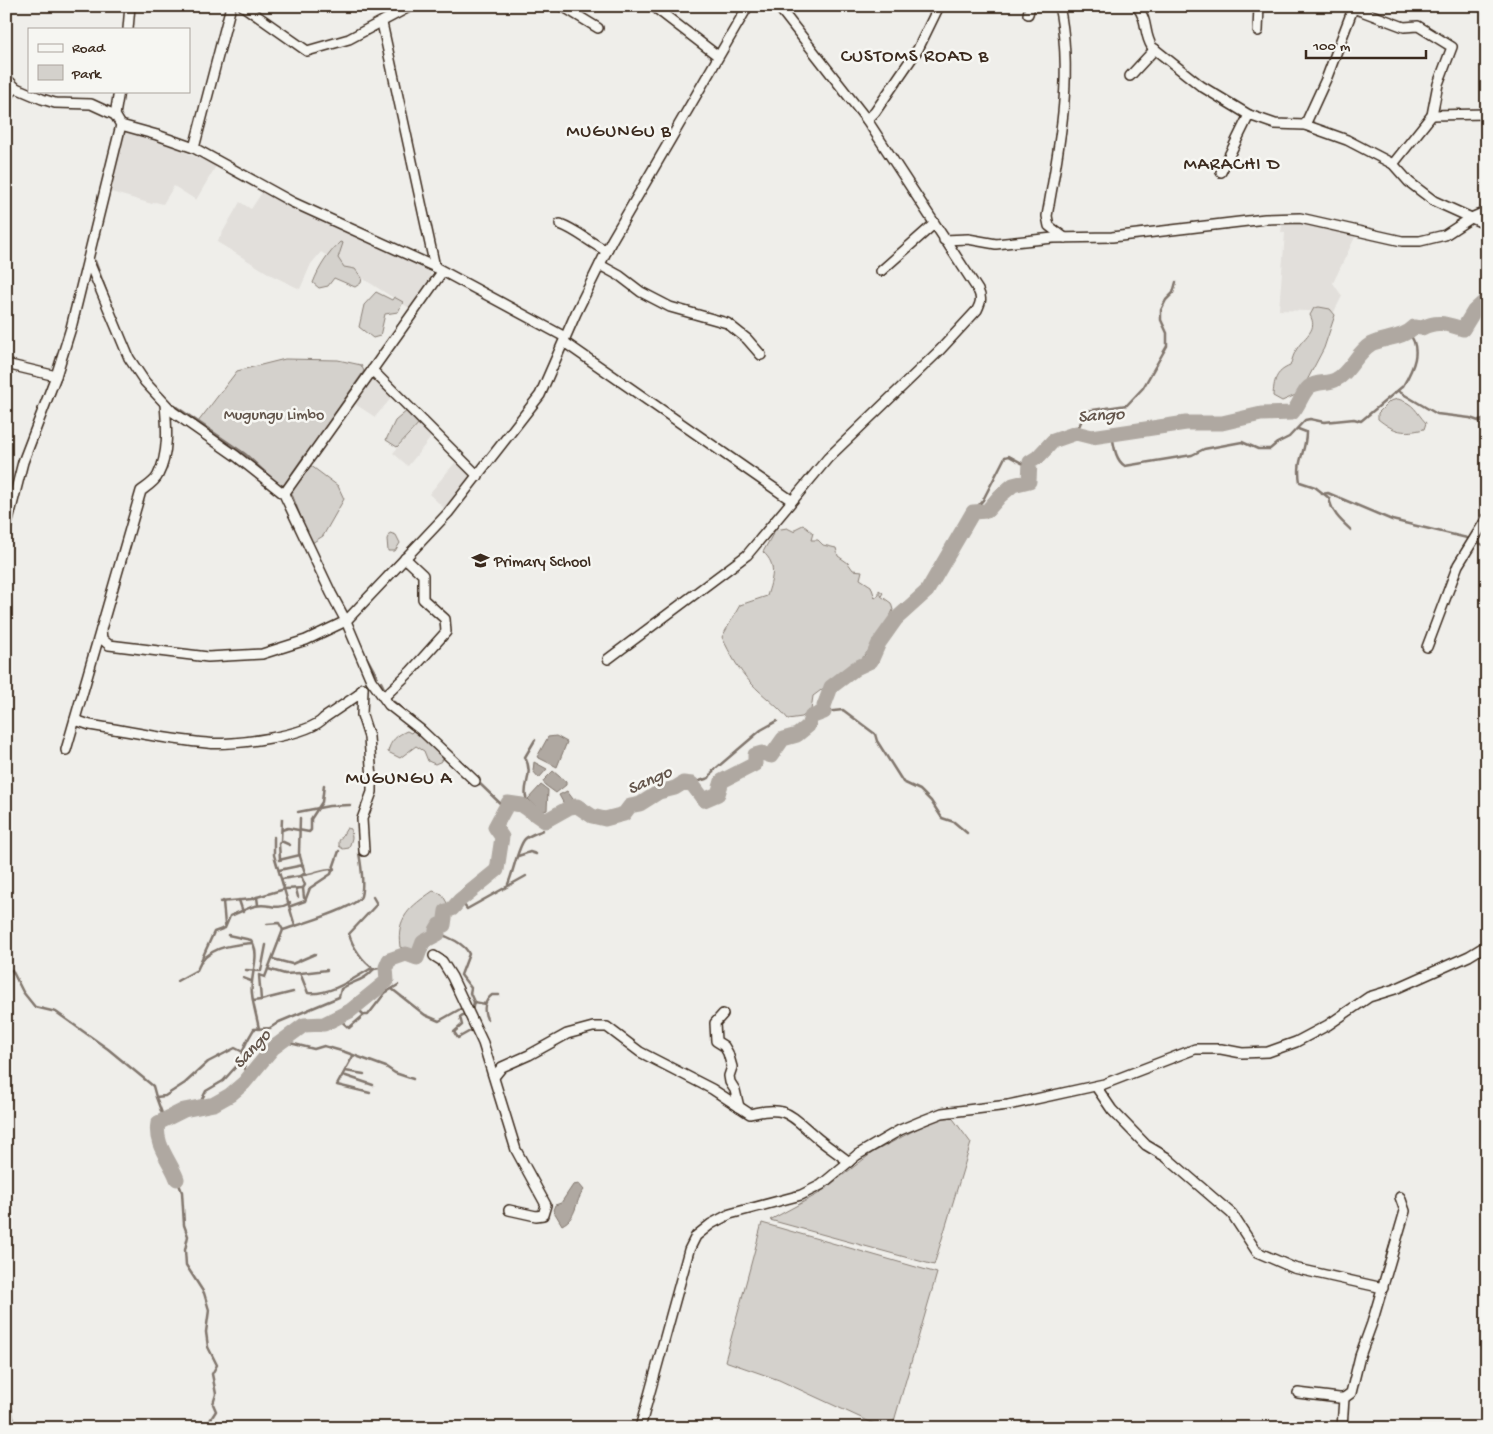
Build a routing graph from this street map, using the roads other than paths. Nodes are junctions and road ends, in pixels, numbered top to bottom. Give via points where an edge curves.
1 (130, 6) edge
2 (231, 6) edge
3 (243, 6) edge
4 (411, 6) edge
5 (562, 6) edge
6 (653, 6) edge
7 (748, 6) edge
8 (778, 6) edge
9 (939, 6) edge
10 (1059, 6) edge
11 (1137, 6) edge
12 (1260, 6) edge
13 (1352, 7) edge
14 (382, 23) junction
15 (128, 28) edge
16 (598, 28) dead end
17 (1258, 30) dead end
18 (1155, 49) junction
19 (718, 56) junction
20 (1130, 76) dead end
21 (6, 78) edge
22 (16, 88) junction
23 (119, 92) edge
24 (6, 96) edge
25 (1432, 114) junction
26 (1487, 114) edge
27 (116, 115) junction
28 (1249, 115) junction
29 (867, 120) junction
30 (1305, 125) junction
31 (121, 126) junction
32 (194, 148) junction
33 (1393, 164) junction
34 (1221, 172) dead end
35 (1487, 212) edge
36 (1470, 218) junction
37 (560, 224) dead end
38 (934, 224) junction
39 (1487, 225) edge
40 (1064, 238) junction
41 (944, 240) junction
42 (607, 251) junction
43 (89, 262) junction
44 (600, 265) junction
45 (438, 270) junction
46 (881, 272) dead end
47 (564, 339) junction
48 (761, 355) dead end
49 (6, 364) edge
50 (372, 370) junction
51 (56, 376) junction
52 (165, 404) junction
53 (478, 476) junction
54 (284, 494) junction
55 (791, 500) junction
56 (1487, 518) edge
57 (6, 529) edge
58 (405, 558) junction
59 (346, 621) junction
60 (101, 630) junction
61 (109, 645) junction
62 (1427, 647) dead end
63 (94, 654) junction
64 (608, 659) dead end
65 (371, 680) junction
66 (363, 688) junction
67 (384, 697) junction
68 (75, 720) junction
69 (66, 750) dead end
70 (475, 781) dead end
71 (364, 851) dead end
72 (1487, 945) edge
73 (434, 956) dead end
74 (723, 1014) dead end
75 (490, 1064) junction
76 (502, 1066) junction
77 (494, 1077) junction
78 (1097, 1088) dead end
79 (739, 1107) junction
80 (849, 1162) junction
81 (1400, 1197) dead end
82 (509, 1210) dead end
83 (1383, 1288) junction
84 (1298, 1393) dead end
85 (1344, 1398) junction
86 (6, 1406) edge
87 (10, 1428) edge
88 (640, 1428) edge
89 (1342, 1428) edge

1 - 15 street
2 - 32 street
3 - 14 street via 306,51 349,39
4 - 14 street
5 - 16 street
6 - 19 street
7 - 19 street
8 - 29 street
9 - 29 street via 918,49
10 - 40 street via 1064,90 1047,216 1049,226
11 - 18 street via 1146,18 1148,39
12 - 17 street
13 - 25 street via 1404,27 1418,26 1452,47 1438,84
13 - 30 street via 1327,77
14 - 45 street
18 - 20 street
18 - 28 street via 1201,86
19 - 42 street
21 - 22 street
22 - 24 street
22 - 27 street via 55,103 91,104
23 - 27 street
25 - 26 street
25 - 33 street
27 - 31 street
28 - 30 street via 1275,124
28 - 34 street
29 - 38 street
30 - 33 street via 1347,140
31 - 32 street
31 - 43 street
32 - 45 street via 292,202
33 - 36 street via 1409,182 1434,201
35 - 36 street
36 - 39 street
36 - 40 street via 1445,235 1420,241 1402,241 1300,218 1265,219 1112,237
37 - 42 street
38 - 41 street
38 - 46 street
40 - 41 street via 996,244 968,239
41 - 55 street via 981,297 977,310 828,458
42 - 44 street
43 - 51 street
43 - 52 street via 128,358
44 - 47 street
44 - 48 street via 670,307 727,323
45 - 47 street
45 - 50 street
47 - 53 street via 540,396
47 - 55 street
49 - 51 street
50 - 53 street
50 - 54 street
51 - 57 street via 23,462
52 - 54 street
52 - 60 street via 167,429 163,460 158,476 140,491
53 - 58 street
54 - 59 street
55 - 64 street via 747,555
56 - 62 street via 1458,564
58 - 59 street
58 - 67 street via 422,575 423,599 445,619 446,632
59 - 61 street via 306,640 262,654 208,657
59 - 65 street
60 - 61 street via 102,638
60 - 63 street
61 - 63 street
63 - 68 street
65 - 66 street
65 - 67 street
66 - 68 street via 319,724 300,732 236,742 209,744
66 - 71 street via 362,715 369,737 372,780 372,792 362,820
67 - 70 street
68 - 69 street
72 - 80 street via 1395,989 1369,997 1328,1025 1280,1048 1257,1053 1194,1049 1104,1084 1008,1105 942,1113 900,1130
73 - 75 street via 452,977
74 - 79 street via 716,1022 716,1041 724,1046 732,1067 730,1082
75 - 76 street
75 - 77 street
76 - 77 street
76 - 79 street via 567,1034 593,1026 607,1027 640,1052 712,1089
77 - 82 street via 516,1150 546,1205 543,1215 536,1216
78 - 83 street via 1112,1110 1146,1145 1166,1157 1232,1214 1257,1252 1294,1268
79 - 80 street via 750,1114 770,1109 793,1115
80 - 88 street via 821,1185 801,1195 730,1214 696,1236 689,1250
81 - 83 street via 1406,1211
83 - 85 street via 1350,1393
84 - 85 street
85 - 89 street
86 - 87 street

